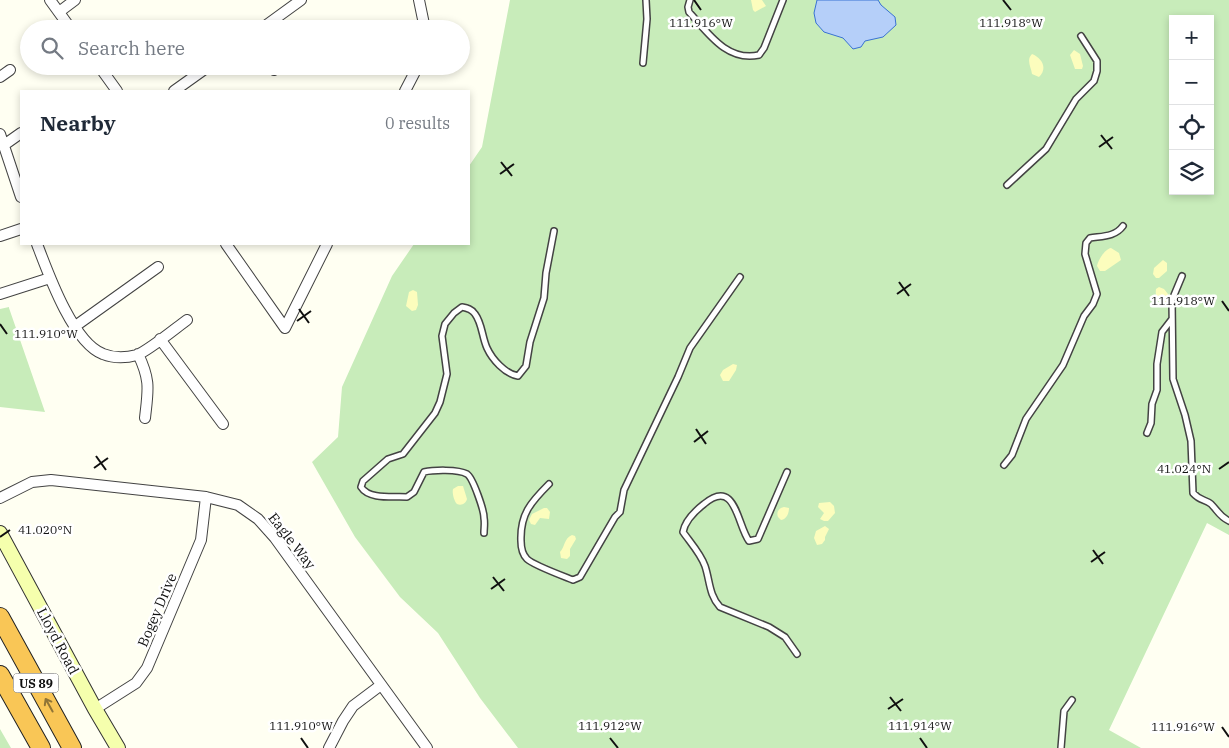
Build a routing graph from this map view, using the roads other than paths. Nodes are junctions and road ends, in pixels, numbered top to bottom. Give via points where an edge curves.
1 (50, 0) edge
2 (75, 0) edge
3 (301, 0) edge
4 (419, 0) edge
5 (646, 0) edge
6 (690, 0) edge
7 (783, 0) edge
8 (59, 12) junction
9 (65, 20) edge
10 (273, 20) edge
11 (423, 20) edge
12 (1081, 36) dead end
13 (643, 63) dead end
14 (10, 70) dead end
15 (105, 75) edge
16 (196, 75) edge
17 (413, 75) edge
18 (0, 77) edge
19 (116, 90) edge
20 (175, 90) edge
21 (406, 90) edge
22 (0, 134) edge
23 (20, 134) edge
24 (4, 145) junction
25 (1007, 185) dead end
26 (20, 194) edge
27 (1123, 226) dead end
28 (20, 229) edge
29 (554, 231) dead end
30 (0, 236) edge
31 (37, 245) edge
32 (227, 245) edge
33 (326, 245) edge
34 (158, 267) dead end
35 (1182, 276) dead end
36 (740, 277) dead end
37 (50, 278) junction
38 (0, 294) edge
39 (1172, 319) junction
40 (187, 320) dead end
41 (74, 327) junction
42 (160, 339) junction
43 (138, 354) junction
44 (145, 418) dead end
45 (223, 424) dead end
46 (1147, 433) dead end
47 (1004, 465) dead end
48 (787, 472) dead end
49 (549, 484) dead end
50 (206, 497) junction
51 (0, 498) edge
52 (1229, 521) edge
53 (0, 532) edge
54 (484, 534) dead end
55 (0, 617) edge
56 (797, 654) dead end
57 (0, 675) edge
58 (381, 685) junction
59 (1072, 700) dead end
60 (95, 709) junction
61 (41, 748) edge
62 (72, 748) edge
63 (118, 748) edge
64 (330, 748) edge
65 (427, 748) edge
66 (1061, 748) edge

1 - 8 street
2 - 8 street
3 - 10 street
4 - 11 street
5 - 13 lane
6 - 7 lane via 689,12 720,46 749,57 759,55 764,48
8 - 9 street
12 - 25 lane via 1097,61 1094,81 1076,99 1046,148
14 - 18 street
15 - 19 street
16 - 20 street
17 - 21 street
22 - 24 street
23 - 24 street
24 - 26 street
27 - 47 lane via 1112,235 1090,238 1086,243 1084,254 1097,294 1063,365 1026,419 1012,455
28 - 30 street
29 - 54 lane via 544,298 523,371 518,376 510,375 500,366 487,347 475,314 462,307 445,324 442,336 447,374 435,414 403,454 388,459 363,481 361,487 372,495 407,497 414,492 424,472 457,471 474,483 484,515
31 - 37 street
32 - 33 street via 285,328
34 - 41 street
35 - 39 lane via 1172,300
36 - 49 lane via 690,348 624,490 620,512 580,577 573,580 528,560 521,549 524,514
37 - 38 street
37 - 41 street
39 - 46 lane via 1162,332 1157,390
39 - 52 lane via 1172,379 1191,441 1193,494 1210,503 1221,517
40 - 42 street
41 - 43 street via 101,354 118,358
42 - 43 street
42 - 45 street
43 - 44 street via 149,386
48 - 56 lane via 758,539 749,541 738,512 728,498 723,497 714,497 705,503 684,525 683,532 705,564 712,593 720,607 769,627 784,637
50 - 51 street, Eagle Way via 51,480 32,482
50 - 58 street, Eagle Way via 238,505 258,519
50 - 60 street, Bogey Drive via 201,540 147,668 136,683
53 - 60 street, Lloyd Road
62 -> 55 highway, US 89
57 - 61 highway, US 89
58 - 64 street via 353,706
58 - 65 street, Eagle Way
59 - 66 lane via 1064,711
60 - 63 street, Lloyd Road

